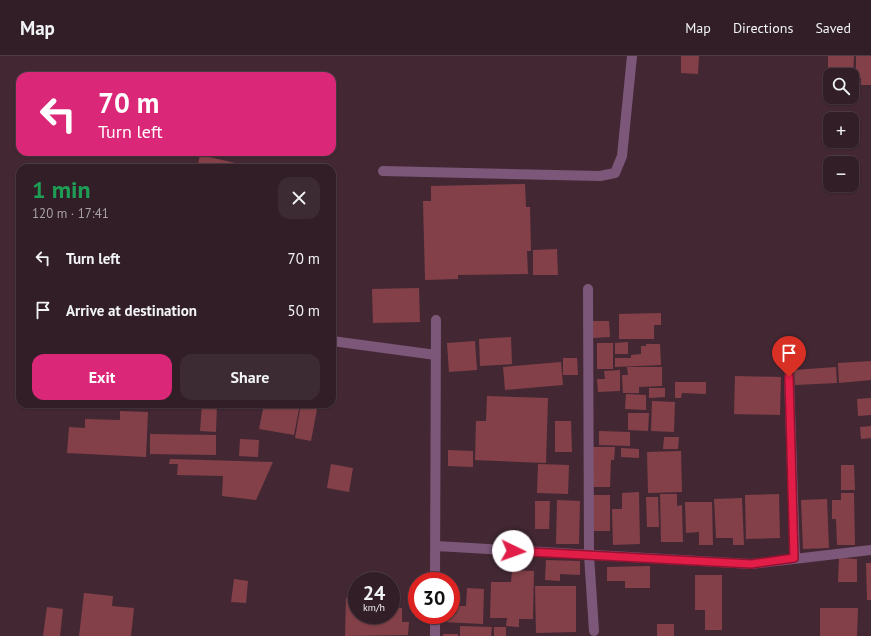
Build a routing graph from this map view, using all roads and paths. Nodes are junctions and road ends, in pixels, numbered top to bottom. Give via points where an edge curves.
1 (632, 56) edge
2 (383, 171) dead end
3 (588, 289) dead end
4 (436, 320) dead end
5 (336, 342) edge
6 (436, 355) junction
7 (789, 377) dead end
8 (436, 546) junction
9 (871, 550) edge
10 (589, 555) junction
11 (794, 558) junction
12 (435, 572) edge
13 (435, 624) edge
14 (594, 631) dead end
15 (434, 636) edge

1 - 2 street via 622,156 615,172 600,176
3 - 10 street
4 - 6 street
5 - 6 street
6 - 8 street
7 - 11 street
8 - 10 street
8 - 12 street
9 - 11 street
10 - 11 street via 751,564
10 - 14 street
13 - 15 street

